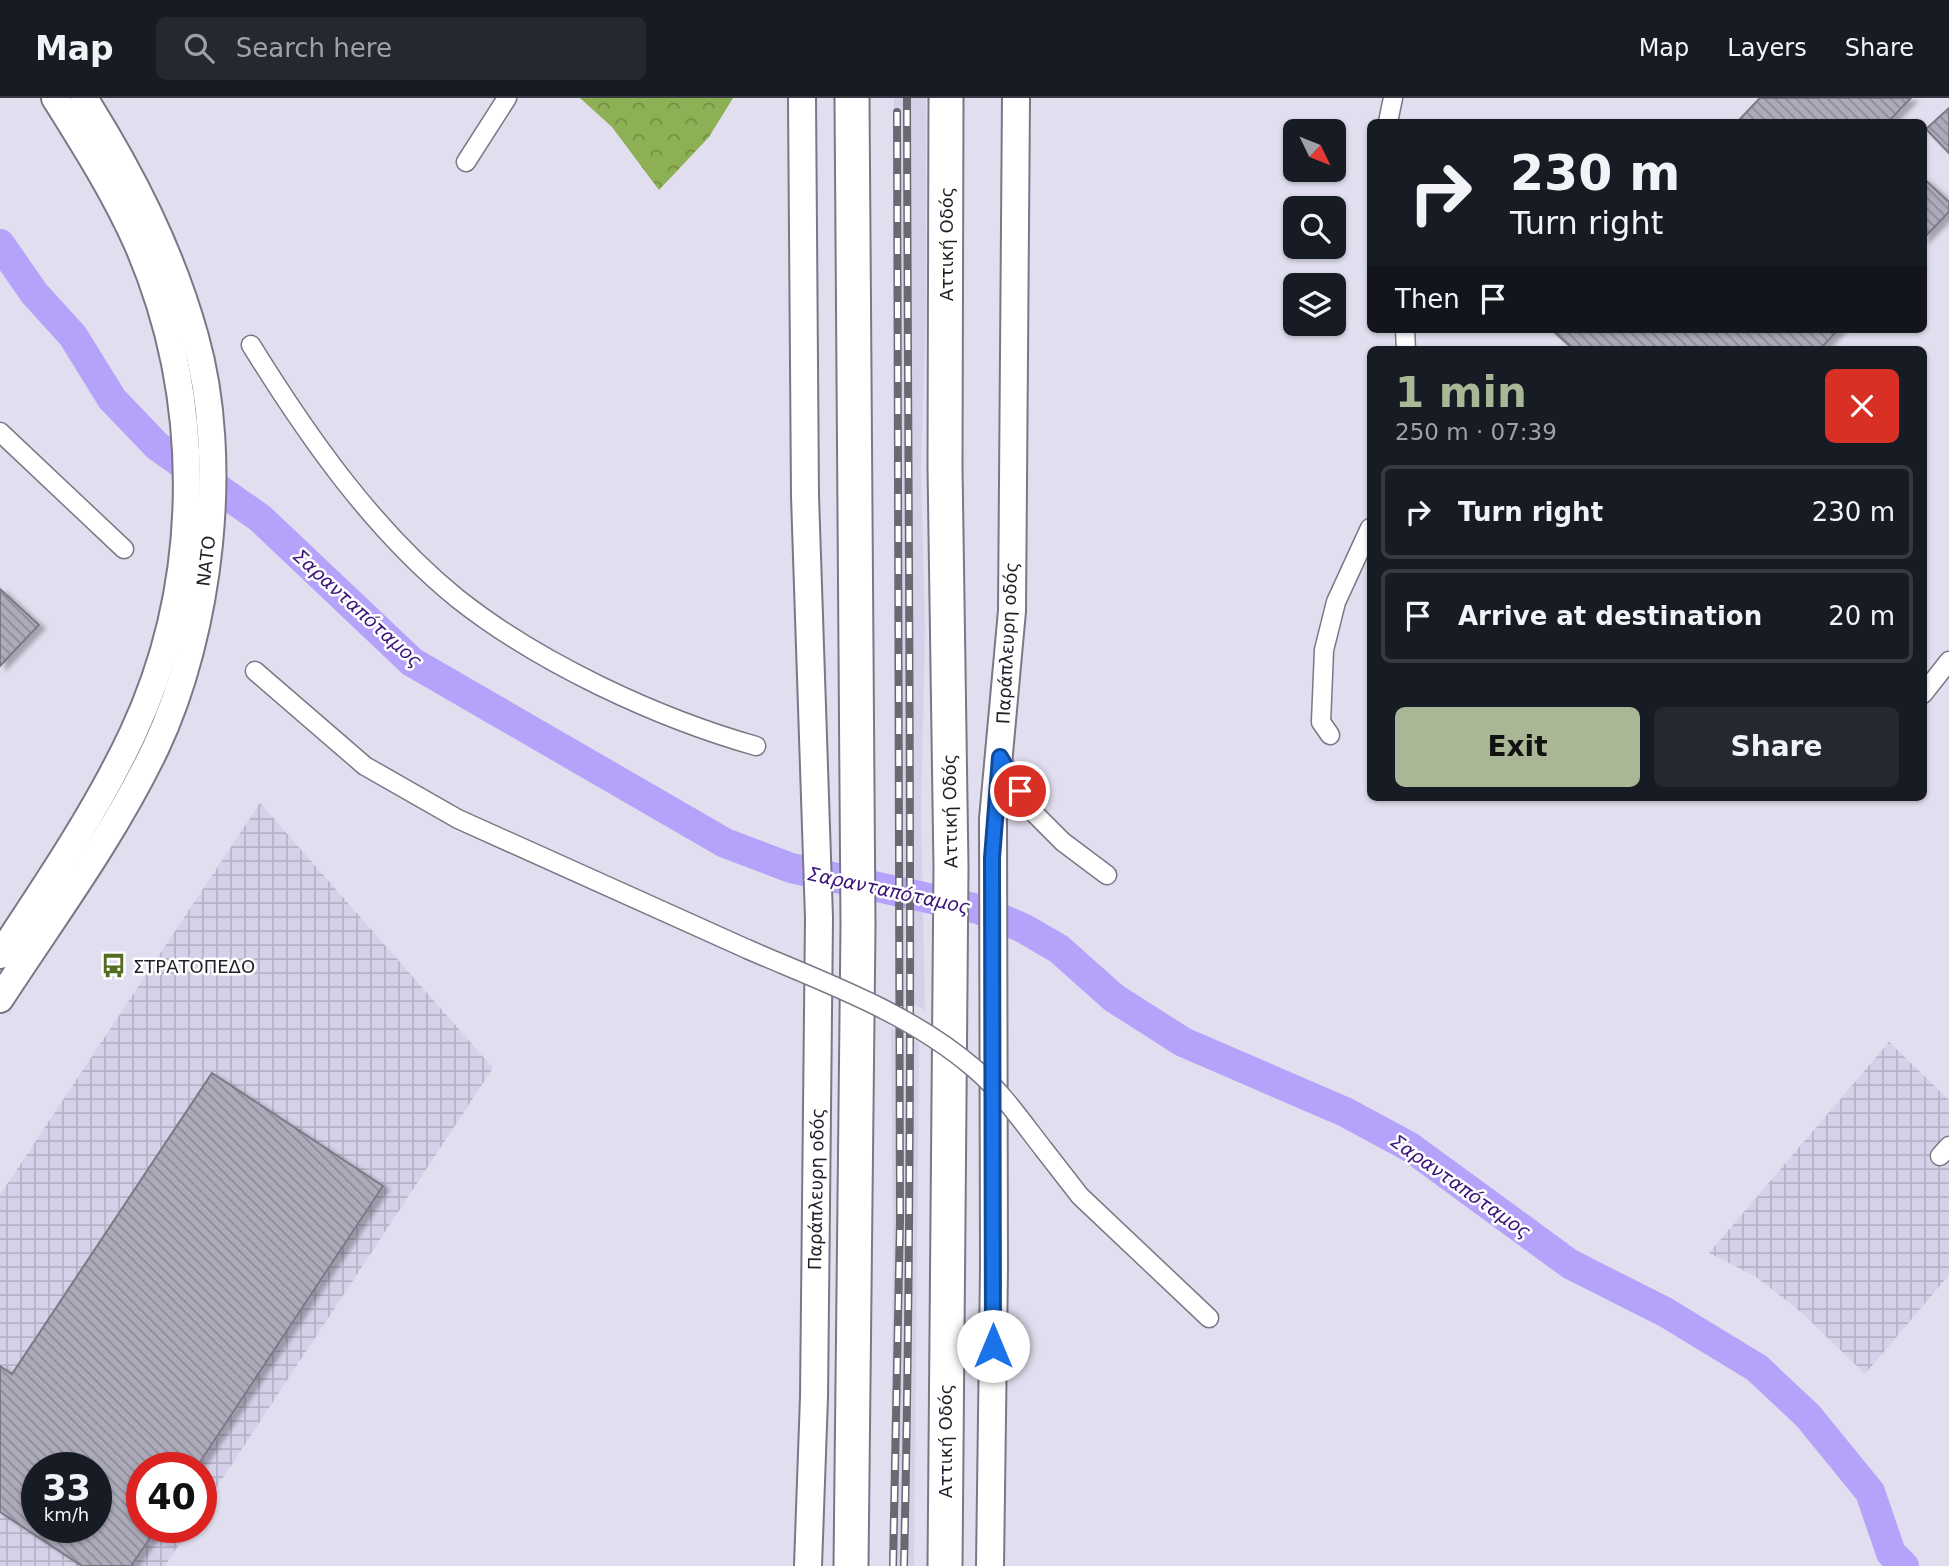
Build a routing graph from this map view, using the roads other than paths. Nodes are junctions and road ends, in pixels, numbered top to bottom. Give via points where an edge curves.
1 (55, 98) edge
2 (84, 98) edge
3 (508, 98) edge
4 (803, 98) edge
5 (852, 98) edge
6 (946, 98) edge
7 (1016, 98) edge
8 (1393, 98) edge
9 (1389, 119) edge
10 (466, 162) dead end
11 (251, 345) dead end
12 (191, 378) junction
13 (0, 432) edge
14 (1367, 535) edge
15 (124, 549) dead end
16 (195, 565) junction
17 (1949, 661) edge
18 (255, 671) dead end
19 (1927, 689) edge
20 (1330, 735) dead end
21 (756, 746) dead end
22 (1000, 757) junction
23 (1107, 876) dead end
24 (0, 955) edge
25 (0, 999) edge
26 (1209, 1318) dead end
27 (808, 1566) edge
28 (851, 1566) edge
29 (945, 1566) edge
30 (990, 1566) edge

1 - 12 street, ΝΑΤΟ via 104,178 138,246 173,347
2 - 12 street, ΝΑΤΟ via 158,230 196,339
3 - 10 street
4 - 27 street, Παράπλευρη οδός via 805,496 819,918
5 - 28 highway via 858,926
6 - 29 highway, Αττική Οδός via 951,948
7 - 22 street, Παράπλευρη οδός via 1012,611
8 - 9 street
11 - 21 street via 296,418 345,481 409,553 459,599 522,642 620,696 713,734
12 - 16 street, ΝΑΤΟ via 185,439
13 - 15 street
14 - 20 street via 1336,602 1324,650 1321,722
16 - 24 street, ΝΑΤΟ via 133,733
16 - 25 street, ΝΑΤΟ via 196,628 157,744 105,842
17 - 19 street
18 - 26 street, bridge via 365,766 458,819 871,1003 940,1042 976,1070 1080,1196
22 - 23 street via 1029,808
22 - 30 street, Παράπλευρη οδός via 992,877

